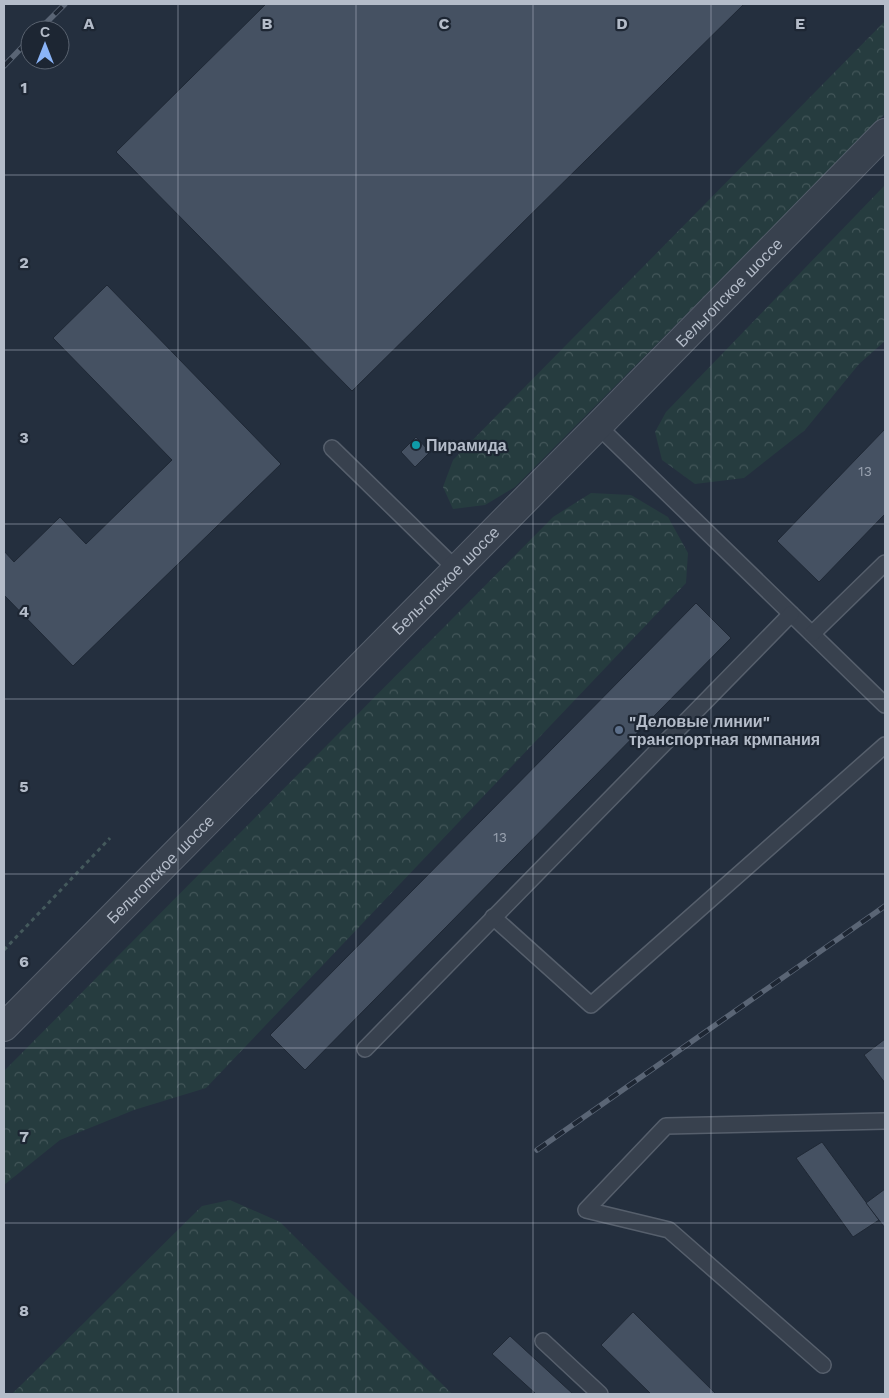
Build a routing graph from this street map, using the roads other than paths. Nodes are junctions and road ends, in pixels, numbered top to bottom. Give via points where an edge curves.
1 (885, 133) edge
2 (598, 426) junction
3 (332, 448) dead end
4 (885, 563) edge
5 (456, 569) junction
6 (791, 614) junction
7 (812, 634) junction
8 (885, 705) edge
9 (885, 745) edge
10 (493, 917) junction
11 (4, 1027) edge
12 (365, 1049) dead end
13 (885, 1121) edge
14 (543, 1342) dead end
15 (822, 1365) dead end
16 (600, 1394) edge

1 - 2 street, Бельгопское шоссе
2 - 5 street, Бельгопское шоссе
2 - 6 lane
3 - 5 lane
4 - 7 lane
5 - 11 street, Бельгопское шоссе
6 - 7 lane
6 - 10 lane
7 - 8 lane
9 - 10 lane via 591,1004
10 - 12 lane
13 - 15 lane via 666,1126 586,1210 669,1230
14 - 16 lane

